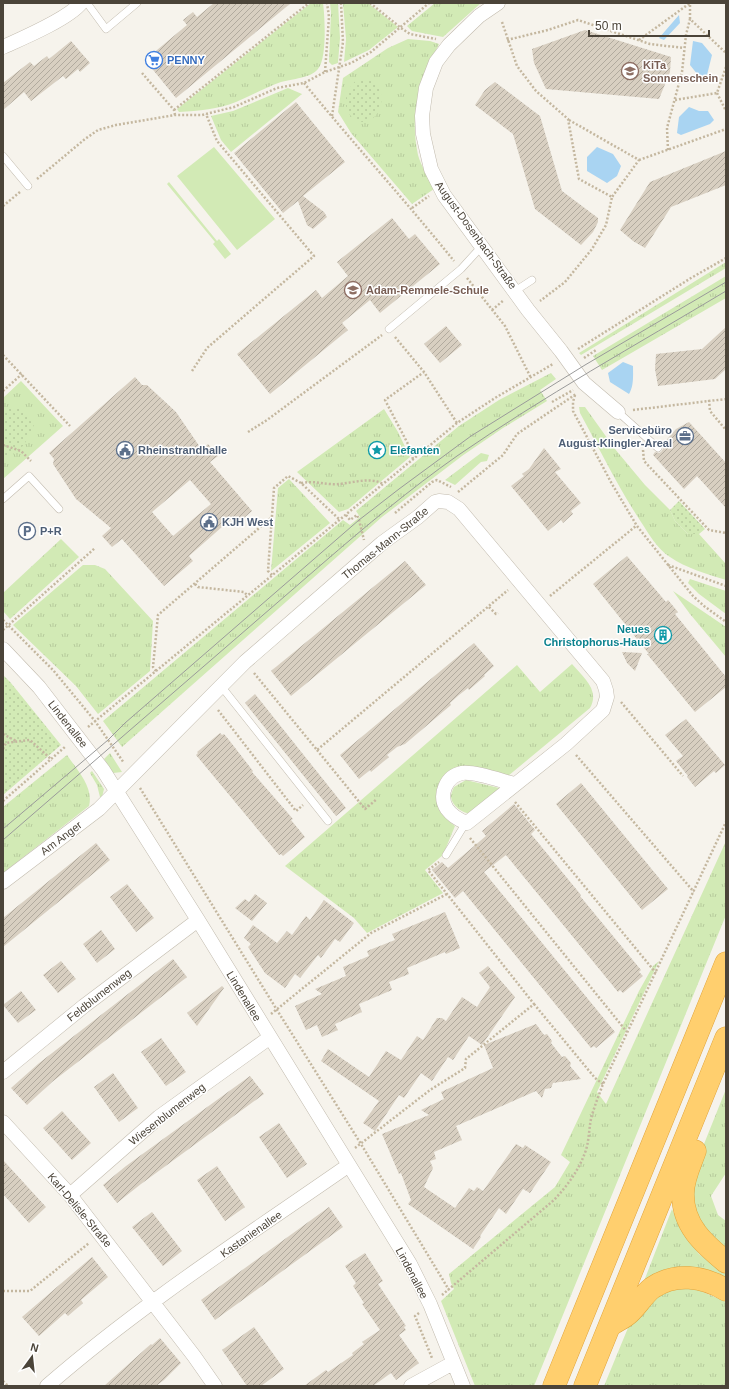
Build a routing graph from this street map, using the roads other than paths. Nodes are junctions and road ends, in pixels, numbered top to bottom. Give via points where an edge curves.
1 (81, 3) edge
2 (87, 3) edge
3 (137, 3) edge
4 (498, 3) edge
5 (3, 47) edge
6 (3, 156) edge
7 (28, 186) road end
8 (482, 246) junction
9 (532, 280) dead end
10 (515, 291) junction
11 (388, 329) road end
12 (618, 412) joint
13 (658, 448) dead end
14 (3, 499) edge
15 (59, 509) dead end
16 (3, 650) edge
17 (221, 686) junction
18 (510, 788) junction
19 (117, 792) junction
20 (328, 821) dead end
21 (464, 826) junction
22 (446, 855) road end
23 (3, 882) edge
24 (198, 920) junction
25 (726, 964) edge
26 (269, 1038) junction
27 (725, 1040) edge
28 (3, 1072) edge
29 (3, 1122) edge
30 (346, 1161) junction
31 (70, 1195) junction
32 (726, 1262) edge
33 (726, 1290) edge
34 (152, 1302) junction
35 (610, 1326) junction
36 (453, 1363) junction
37 (47, 1386) edge
38 (215, 1386) edge
39 (411, 1386) edge
40 (457, 1386) edge
41 (463, 1386) edge
42 (554, 1386) edge
43 (585, 1386) edge

1 - 5 street via 59,19
2 - 3 lane via 106,29
4 - 8 street, August-Dosenbach-Straße via 479,16 436,62 426,88 422,116 423,134 431,169 441,188
6 - 7 lane
8 - 10 street, August-Dosenbach-Straße
8 - 11 lane via 461,269
9 - 10 lane
10 - 12 street, August-Dosenbach-Straße via 565,357 580,389
12 - 13 lane
14 - 15 lane via 29,476
16 - 19 street, Lindenallee via 38,687 78,736
17 - 18 street, Thomas-Mann-Straße via 245,662 394,534 435,502 448,502 459,509 603,681 606,690 607,697 603,710 566,744
17 - 19 street, Thomas-Mann-Straße
17 - 20 lane
18 - 21 street
18 - 21 street via 473,774 463,773 454,776 445,785 444,804
19 - 23 street, Am Anger via 99,809
19 - 24 street, Lindenallee
21 - 22 lane
24 - 26 street, Lindenallee
24 - 28 street, Feldblumenweg via 84,1006
25 - 42 highway
26 - 30 street, Lindenallee
26 - 31 street, Wiesenblumenweg via 159,1117
27 - 32 highway via 725,1065 720,1088 686,1174 683,1193 684,1211 692,1228 704,1244
27 - 35 highway
29 - 31 street, Karl-Delisle-Straße
30 - 34 street, Kastanienallee
30 - 36 street, Lindenallee via 410,1264 430,1304
31 - 34 street, Karl-Delisle-Straße
33 - 35 highway via 706,1280 689,1277 670,1279 653,1288 629,1313
34 - 37 street, Kastanienallee
34 - 38 street
35 - 43 highway
36 - 39 street
36 - 40 street, Lindenallee
36 - 41 street, Lindenallee

